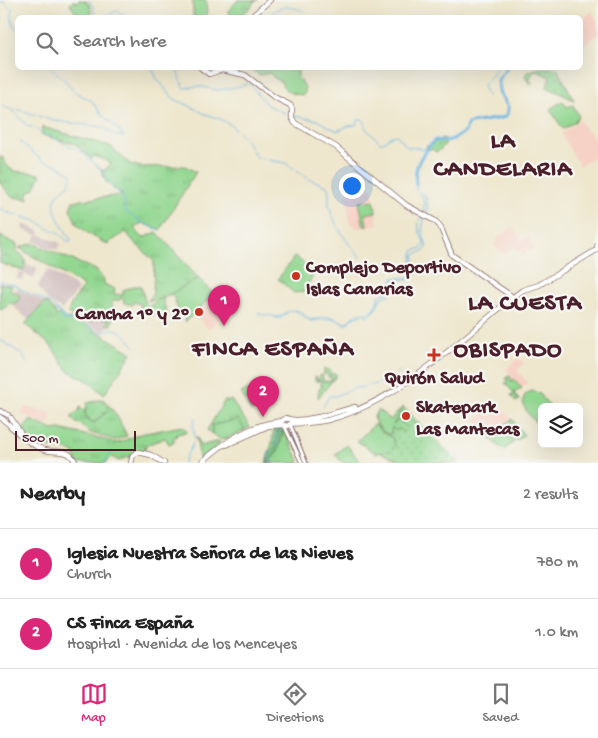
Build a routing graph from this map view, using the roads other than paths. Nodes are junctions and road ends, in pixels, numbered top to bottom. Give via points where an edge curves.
1 (270, 0) edge
2 (253, 15) edge
3 (204, 70) edge
4 (222, 70) edge
5 (222, 70) edge
6 (598, 247) edge
7 (511, 296) junction
8 (356, 408) junction
9 (0, 411) edge
10 (0, 417) edge
11 (286, 423) junction
12 (24, 437) junction
13 (226, 443) junction
14 (303, 461) edge
15 (76, 463) edge
16 (131, 463) edge
17 (164, 463) edge
18 (203, 463) edge

1 - 2 main road
3 - 4 main road via 209,74
5 - 7 main road via 248,77 290,105 295,123 336,147 406,205 435,221 452,255
6 - 7 main road
7 - 8 main road via 414,377
8 - 11 main road
8 - 11 main road via 320,419
9 - 12 main road via 10,417
10 - 12 main road
11 - 13 main road
11 - 13 main road via 266,426
11 - 13 main road via 269,422
11 - 14 street
12 - 15 main road via 45,450 68,452
13 - 18 main road
16 - 17 main road via 133,455 138,452 151,454

